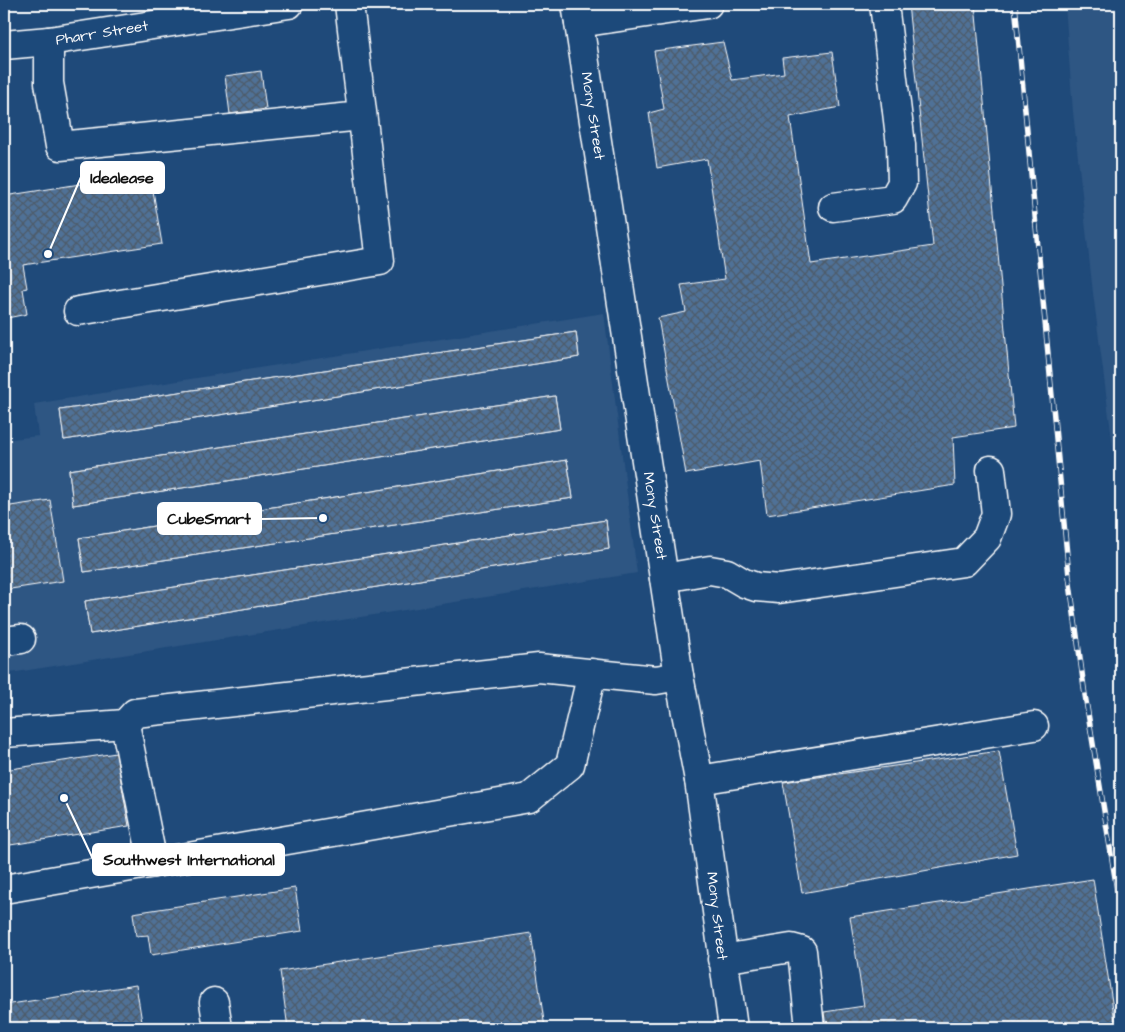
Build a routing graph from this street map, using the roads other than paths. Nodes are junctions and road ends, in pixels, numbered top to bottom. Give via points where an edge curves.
1 (289, 4) edge
2 (349, 4) edge
3 (708, 4) edge
4 (884, 4) edge
5 (578, 13) edge
6 (49, 41) junction
7 (4, 45) edge
8 (362, 116) junction
9 (833, 207) dead end
10 (78, 311) dead end
11 (991, 470) dead end
12 (664, 578) junction
13 (592, 673) junction
14 (679, 676) junction
15 (125, 724) junction
16 (1034, 726) dead end
17 (4, 733) edge
18 (699, 780) junction
19 (153, 863) junction
20 (4, 889) edge
21 (722, 959) junction
22 (733, 1028) edge
23 (810, 1028) edge

1 - 6 street, Pharr Street
2 - 8 street
3 - 5 street
4 - 9 street via 901,145 902,183 893,199
5 - 12 street, Mony Street
6 - 7 street, Pharr Street
6 - 8 street via 49,83 60,146
8 - 10 street via 380,261
11 - 12 street via 996,514 986,538 964,562 779,589 756,587 727,573 710,570
12 - 14 street, Mony Street
13 - 14 street via 656,680
13 - 15 street via 539,668 135,713
13 - 19 street via 570,765 529,798
14 - 18 street, Mony Street
15 - 17 street
15 - 19 street
16 - 18 street
18 - 21 street, Mony Street
19 - 20 street
21 - 22 street, Mony Street
21 - 23 street via 791,948 802,952

